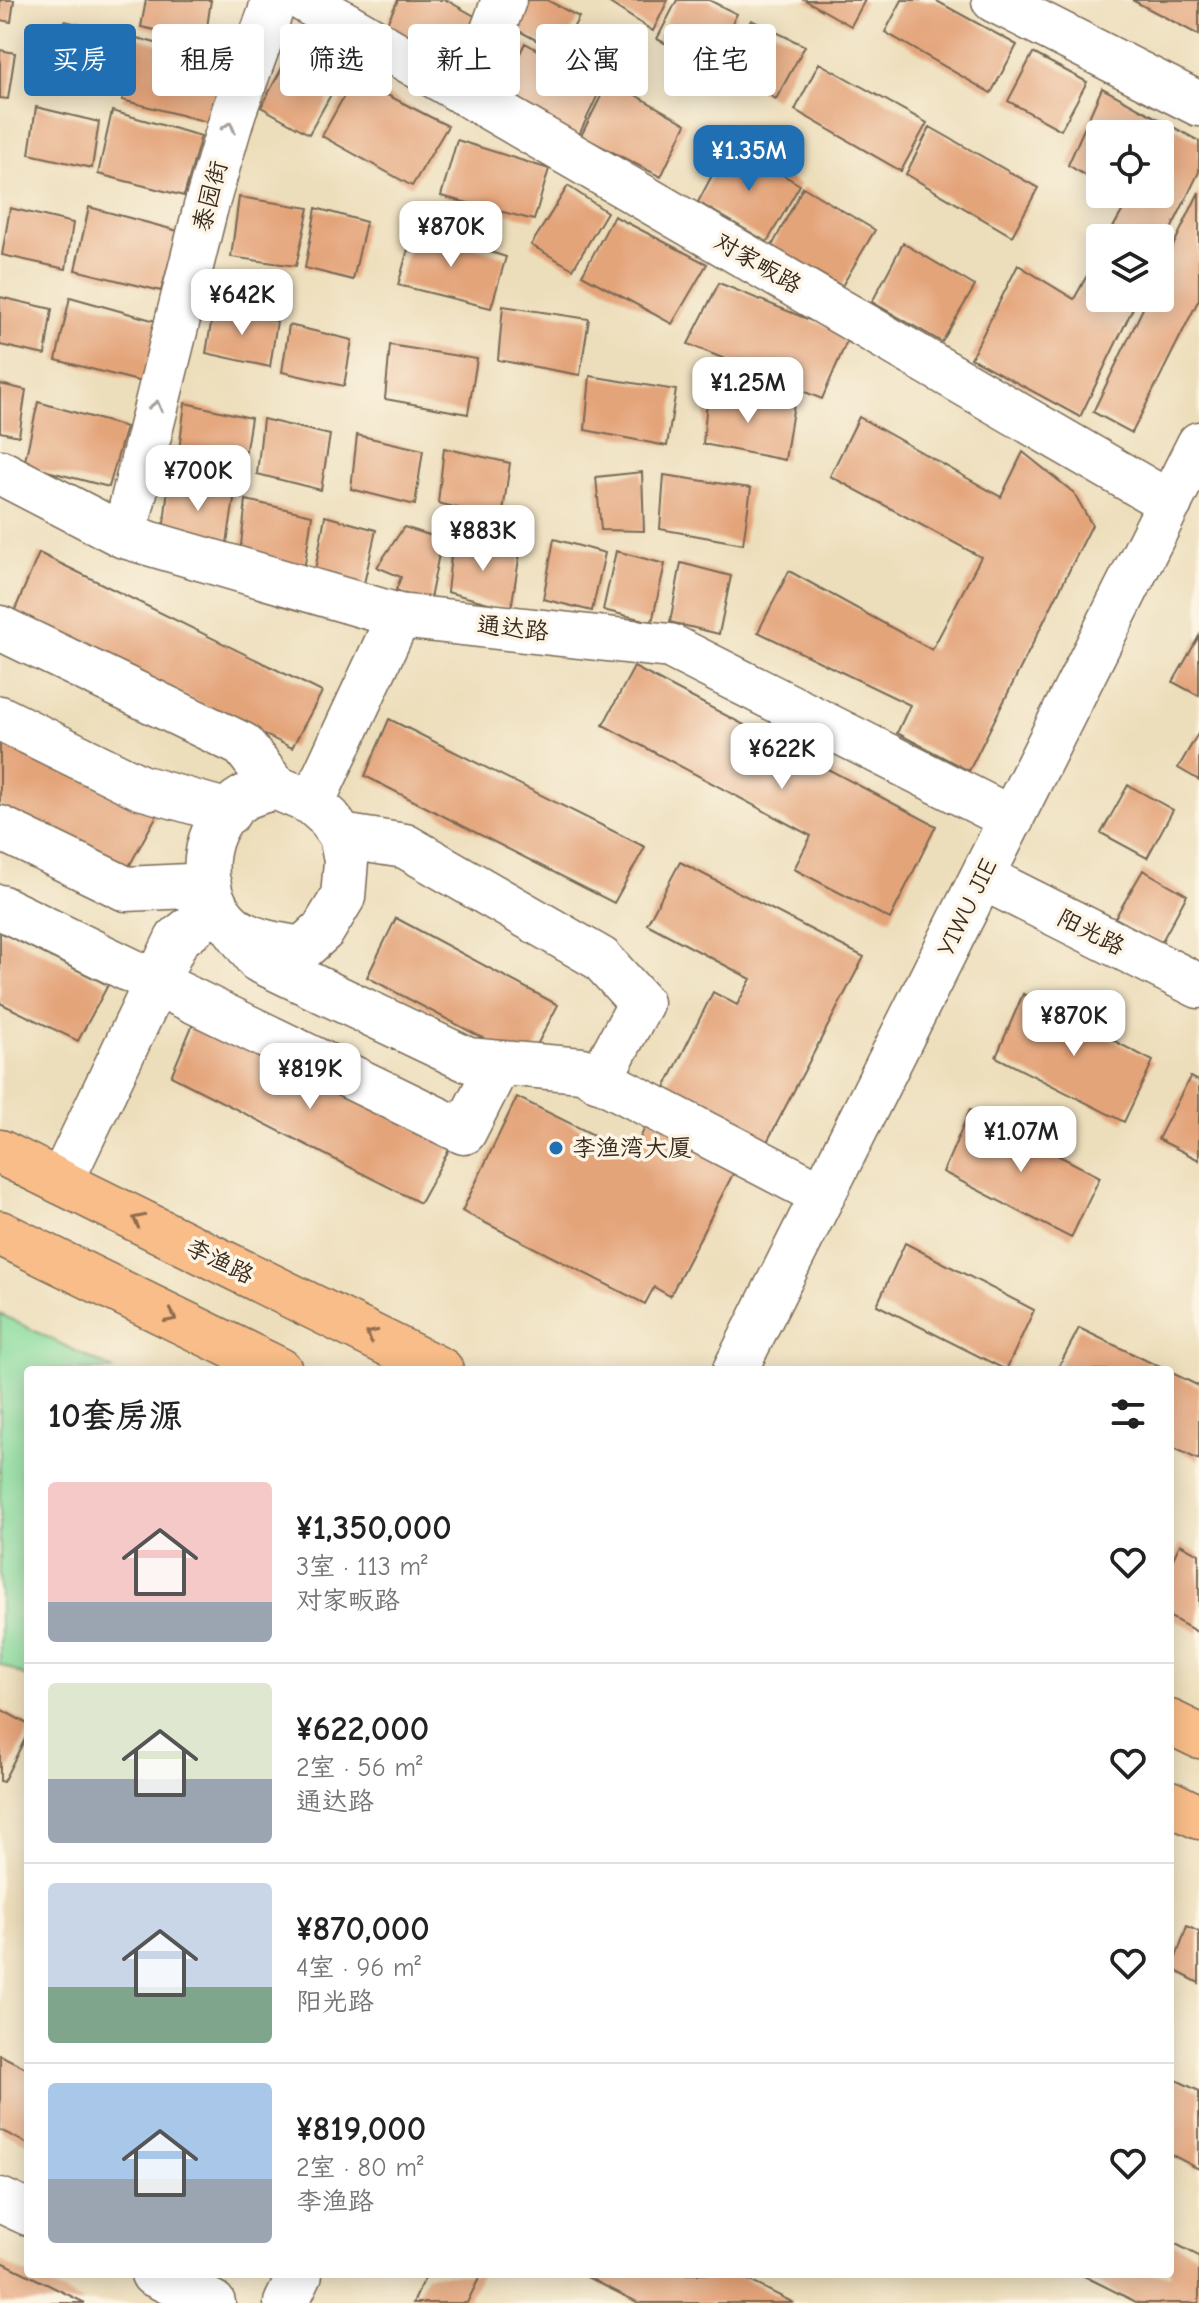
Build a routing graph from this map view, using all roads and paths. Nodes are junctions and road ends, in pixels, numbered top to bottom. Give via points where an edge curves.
1 (273, 0) edge
2 (304, 0) edge
3 (504, 0) edge
4 (994, 0) edge
5 (495, 24) edge
6 (408, 60) edge
7 (471, 96) edge
8 (1199, 104) edge
9 (1199, 444) edge
10 (0, 472) edge
11 (1170, 503) junction
12 (124, 536) junction
13 (399, 616) junction
14 (0, 628) edge
15 (0, 718) edge
16 (294, 795) junction
17 (229, 812) junction
18 (1012, 819) junction
19 (0, 828) edge
20 (341, 836) junction
21 (982, 877) junction
22 (0, 907) edge
23 (219, 907) junction
24 (156, 982) junction
25 (1199, 986) edge
26 (499, 1063) junction
27 (599, 1080) junction
28 (0, 1152) edge
29 (61, 1182) junction
30 (823, 1195) junction
31 (0, 1233) edge
32 (272, 1366) edge
33 (433, 1366) edge
34 (737, 1366) edge
35 (1174, 1724) edge
36 (1199, 1736) edge
37 (1174, 1805) edge
38 (1199, 1817) edge
39 (0, 2200) edge
40 (24, 2211) edge
41 (161, 2278) edge
42 (298, 2278) edge
43 (213, 2303) edge
44 (286, 2303) edge

12 -> 1 street, 泰园街 via 205,210
2 - 6 street, 对家畈路
3 - 5 street
4 - 8 street
7 - 11 street, 对家畈路
9 - 11 street, YIWU JIE
10 - 12 street, 通达路
11 - 18 street, YIWU JIE
12 - 13 street, 通达路
13 - 16 street
13 - 18 street, 通达路 via 670,646
14 - 16 street via 243,745
15 - 17 street via 140,787
16 - 17 street via 244,798
16 - 20 street via 329,818
17 - 23 street via 212,834 206,857
18 - 21 street, YIWU JIE
19 - 23 street via 126,889
20 - 23 street via 346,861 343,897 323,930 302,949 266,942
20 - 27 street via 405,846 601,959 641,1003
21 - 25 street, 阳光路
21 - 30 street, YIWU JIE
22 - 24 street
23 - 24 street via 177,939
23 - 26 street via 258,960 468,1060
24 - 26 street via 464,1132
24 - 29 street
26 - 27 street via 582,1070
27 - 30 street
28 - 29 main road, 李渔路
33 -> 29 main road, 李渔路
30 - 34 street, YIWU JIE
31 -> 32 main road
35 - 36 main road
37 - 38 main road
39 - 40 street
41 - 43 street
42 - 44 street

